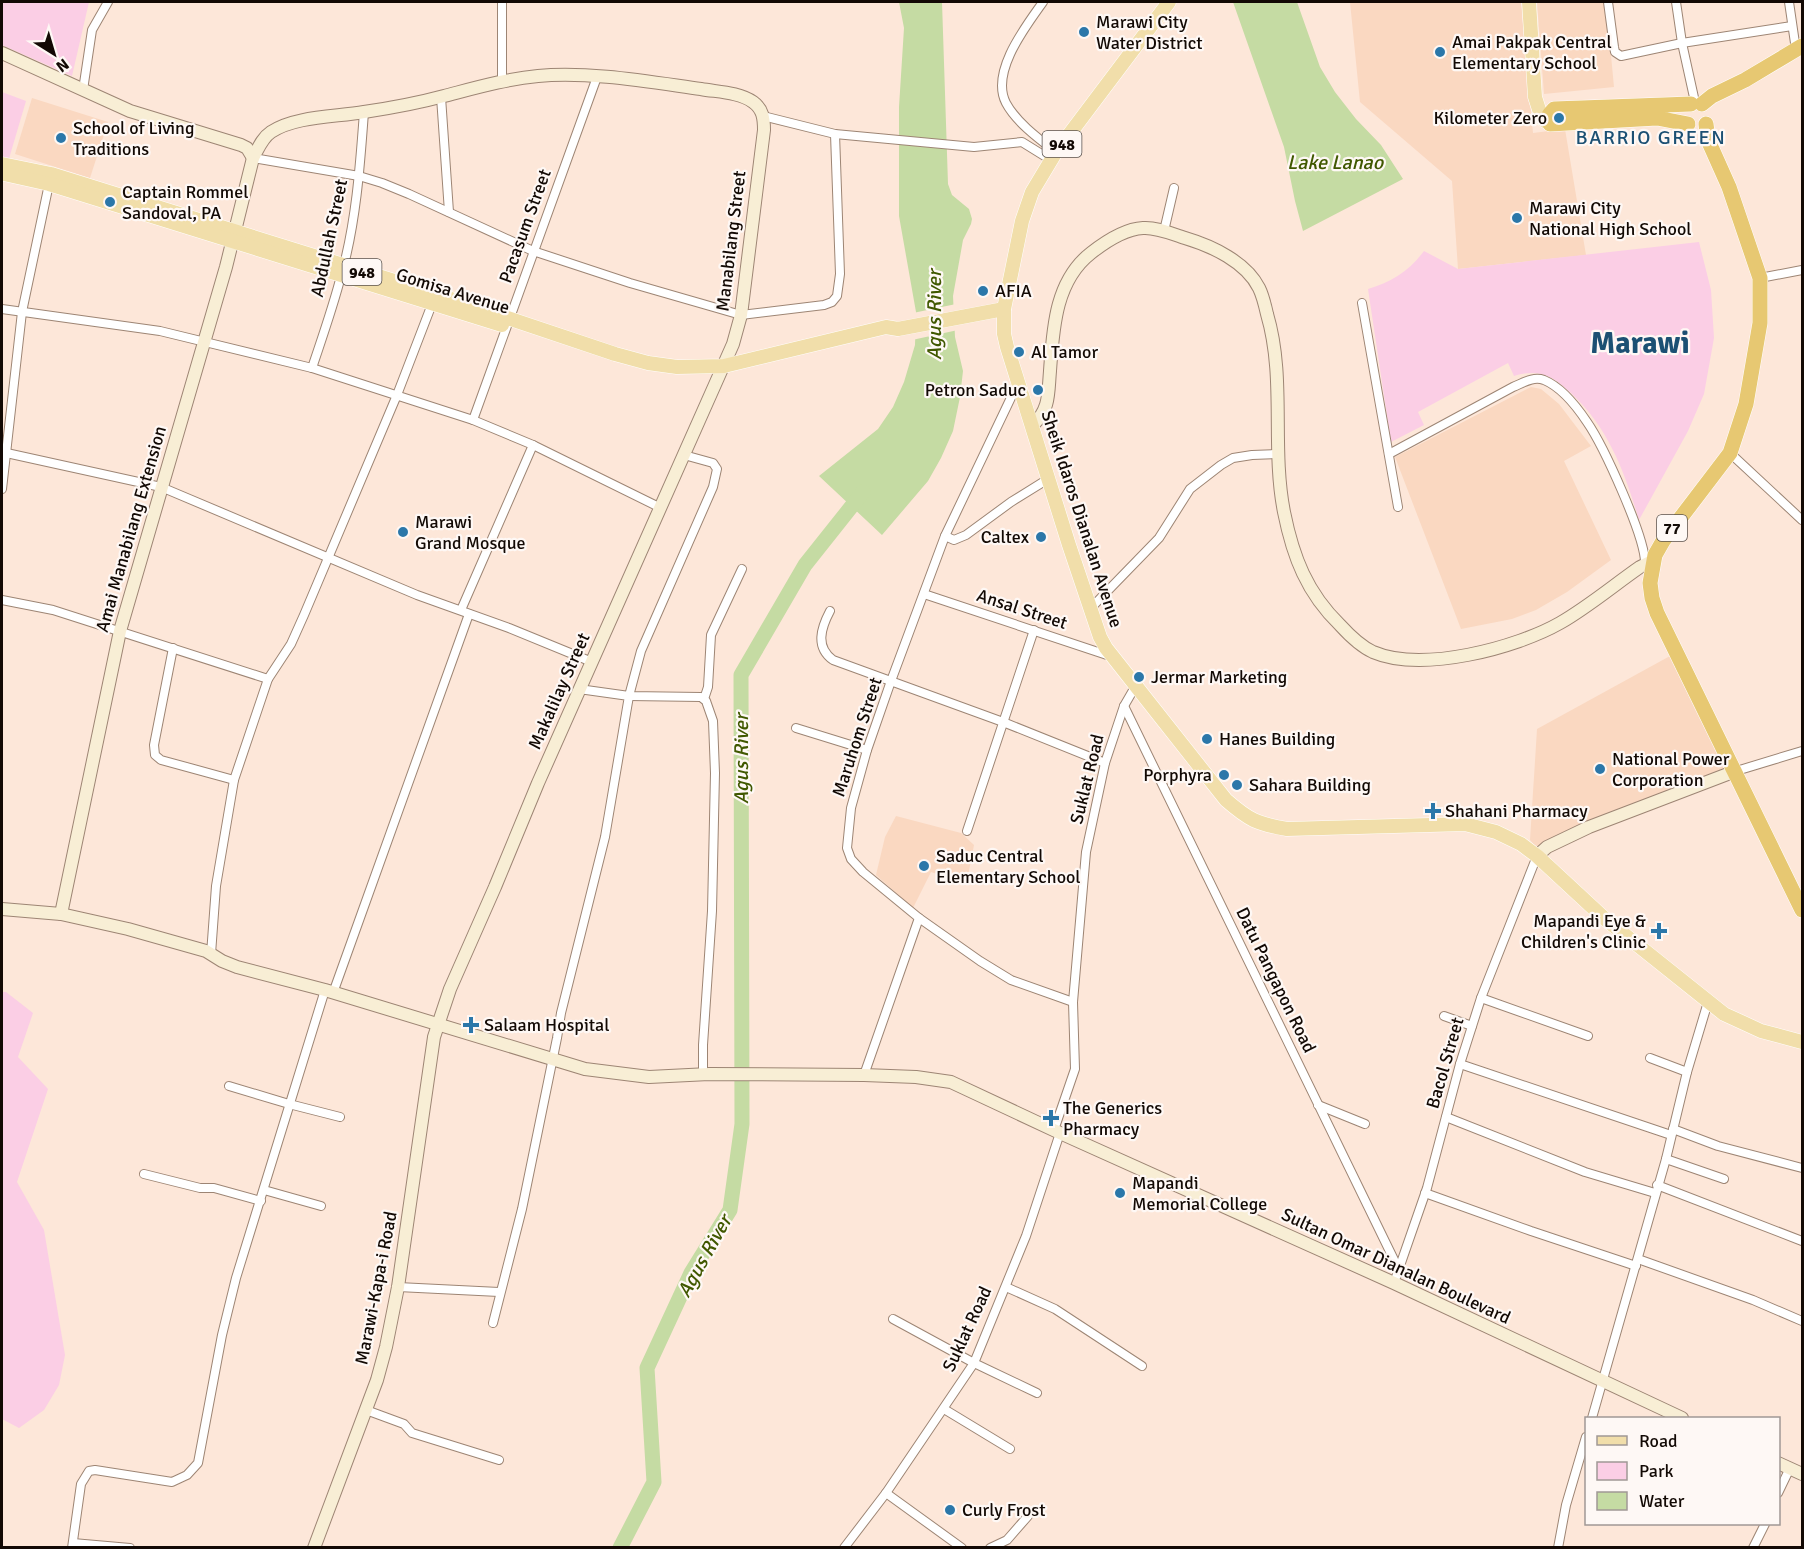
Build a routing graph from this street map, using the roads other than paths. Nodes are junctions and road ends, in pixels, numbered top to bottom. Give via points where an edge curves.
1 (108, 2) edge
2 (502, 2) edge
3 (1043, 2) edge
4 (1169, 2) edge
5 (1529, 2) edge
6 (1608, 2) edge
7 (1676, 2) edge
8 (1789, 2) edge
9 (1792, 26) junction
10 (1682, 43) junction
11 (1799, 48) edge
12 (2, 53) edge
13 (597, 77) junction
14 (502, 82) junction
15 (83, 90) junction
16 (441, 97) junction
17 (364, 112) junction
18 (762, 113) junction
19 (1697, 114) junction
20 (1552, 116) joint
21 (835, 134) junction
22 (1053, 156) junction
23 (253, 158) junction
24 (2, 164) edge
25 (2, 173) edge
26 (359, 176) junction
27 (49, 184) junction
28 (1174, 188) dead end
29 (449, 212) junction
30 (1164, 231) junction
31 (234, 237) junction
32 (533, 251) junction
33 (1803, 270) edge
34 (342, 271) junction
35 (1760, 278) junction
36 (1362, 303) dead end
37 (432, 304) junction
38 (2, 309) edge
39 (1005, 309) junction
40 (22, 312) junction
41 (741, 315) junction
42 (508, 322) junction
43 (204, 341) junction
44 (312, 368) junction
45 (722, 370) junction
46 (1018, 382) junction
47 (397, 395) junction
48 (473, 420) junction
49 (1033, 425) junction
50 (533, 445) junction
51 (4, 452) edge
52 (1730, 453) junction
53 (1277, 454) junction
54 (1389, 454) junction
55 (684, 455) junction
56 (1048, 479) junction
57 (160, 487) junction
58 (2, 489) edge
59 (1398, 507) dead end
60 (661, 508) junction
61 (1803, 520) edge
62 (945, 536) junction
63 (328, 556) junction
64 (1649, 562) junction
65 (742, 569) dead end
66 (924, 594) junction
67 (2, 600) edge
68 (1090, 609) junction
69 (830, 610) dead end
70 (465, 612) junction
71 (1034, 630) junction
72 (120, 631) junction
73 (173, 648) junction
74 (1111, 656) junction
75 (592, 662) junction
76 (268, 680) junction
77 (891, 681) junction
78 (1135, 687) junction
79 (579, 689) junction
80 (629, 696) junction
81 (704, 699) junction
82 (1124, 706) junction
83 (1003, 722) junction
84 (796, 728) dead end
85 (867, 750) junction
86 (1803, 751) edge
87 (1105, 763) junction
88 (1733, 772) junction
89 (234, 780) junction
90 (967, 831) dead end
91 (1537, 856) junction
92 (2, 909) edge
93 (1803, 910) edge
94 (61, 914) junction
95 (919, 918) junction
96 (211, 954) junction
97 (329, 991) junction
98 (1481, 998) junction
99 (1073, 1002) junction
100 (1708, 1002) junction
101 (1444, 1016) dead end
102 (437, 1025) junction
103 (1472, 1026) junction
104 (1588, 1036) dead end
105 (1803, 1042) edge
106 (552, 1058) junction
107 (1650, 1058) dead end
108 (1460, 1064) junction
109 (706, 1071) junction
110 (1687, 1072) junction
111 (864, 1075) junction
112 (229, 1086) dead end
113 (289, 1104) junction
114 (1318, 1105) junction
115 (340, 1117) dead end
116 (1446, 1117) junction
117 (1365, 1124) dead end
118 (1057, 1132) junction
119 (1672, 1132) junction
120 (1666, 1159) junction
121 (1803, 1168) edge
122 (144, 1174) dead end
123 (1724, 1179) dead end
124 (1656, 1189) junction
125 (264, 1190) junction
126 (1425, 1193) junction
127 (261, 1201) junction
128 (321, 1206) dead end
129 (1803, 1240) edge
130 (1637, 1262) junction
131 (1398, 1268) junction
132 (1394, 1283) junction
133 (398, 1287) junction
134 (1006, 1287) junction
135 (500, 1292) junction
136 (893, 1319) dead end
137 (1803, 1321) edge
138 (493, 1323) dead end
139 (974, 1363) junction
140 (1142, 1366) dead end
141 (1603, 1382) junction
142 (1037, 1393) dead end
143 (944, 1409) junction
144 (366, 1410) junction
145 (1593, 1417) edge
146 (1678, 1417) edge
147 (1585, 1443) edge
148 (1010, 1449) dead end
149 (500, 1460) dead end
150 (1784, 1465) edge
151 (1803, 1474) edge
152 (1780, 1487) edge
153 (886, 1494) junction
154 (1028, 1516) dead end
155 (1764, 1525) edge
156 (72, 1545) edge
157 (130, 1548) edge
158 (314, 1548) edge
159 (844, 1548) edge
160 (962, 1548) edge
161 (990, 1548) edge
162 (1558, 1548) edge
163 (1753, 1548) edge

1 - 15 street via 92,30
2 - 14 street
3 - 22 street via 1010,55 1002,88 1008,106
4 - 22 main road, 948
5 - 20 main road via 1535,97
6 - 10 street via 1618,56
7 - 10 street
8 - 9 street
9 - 10 street
9 - 11 street
10 - 19 street
11 - 19 highway via 1722,92 1711,106
12 - 15 main road
13 - 14 main road, Amai Manabilang Extension via 557,75
13 - 18 main road, Amai Manabilang Extension via 734,95 749,99
13 - 32 street, Pacasum Street
14 - 16 main road, Amai Manabilang Extension
15 - 23 main road via 130,111 241,145
16 - 17 main road, Amai Manabilang Extension
16 - 29 street
17 - 23 main road, Amai Manabilang Extension via 284,125 270,132
17 - 26 street, Abdullah Street
18 - 21 street
18 - 41 main road, Manabilang Street via 764,130
19 - 20 highway
19 - 35 highway, 77 via 1729,186
21 - 22 street via 974,147 1022,142
21 - 41 street via 840,280 837,296 832,302 812,308
22 - 39 main road, 948 via 1026,208
23 - 26 street
23 - 31 main road, Amai Manabilang Extension
24 - 31 main road, Gomisa Avenue / 948 via 51,174
25 - 27 main road, Gomisa Avenue / 948
26 - 29 street
26 - 34 street, Abdullah Street
27 - 31 main road, Gomisa Avenue / 948
27 - 40 street
28 - 30 street
29 - 32 street
30 - 49 main road via 1145,227 1115,236 1072,272 1061,296 1046,408
30 - 53 main road via 1227,256 1258,286 1276,354
31 - 34 main road, Gomisa Avenue / 948
31 - 43 main road, Amai Manabilang Extension
32 - 41 street via 630,284
32 - 42 street, Pacasum Street
33 - 35 street
34 - 37 main road, Gomisa Avenue / 948
34 - 42 main road, Gomisa Avenue / 948
34 - 44 street, Abdullah Street
35 - 52 highway, 77 via 1760,323 1746,404
36 - 54 street
37 - 42 main road, Gomisa Avenue / 948
37 - 47 street
38 - 40 street
39 - 45 main road, Gomisa Avenue / 948 via 902,328 888,335
39 - 46 main road, Sheik Idaros Dianalan Avenue via 1004,334
40 - 43 street
40 - 51 street
41 - 45 main road, Manabilang Street
42 - 45 main road, Gomisa Avenue / 948 via 647,369 677,374
42 - 48 street, Pacasum Street
43 - 44 street
43 - 57 main road, Amai Manabilang Extension
44 - 47 street
45 - 55 main road, Makalilay Street
46 - 49 main road, Sheik Idaros Dianalan Avenue
46 - 62 street, Maruhom Street
47 - 48 street
47 - 63 street
48 - 50 street
49 - 56 main road, Sheik Idaros Dianalan Avenue
50 - 60 street
50 - 70 street
51 - 57 street
51 - 58 street
52 - 61 street
52 - 64 highway, 77
53 - 64 main road via 1284,511 1302,573 1324,609 1357,643 1383,656 1450,658 1507,646 1561,622
53 - 68 street via 1233,458 1190,489 1159,538
54 - 59 street
54 - 64 street via 1513,387 1532,379 1544,380 1576,406 1595,435 1624,495
55 - 60 main road, Makalilay Street
55 - 80 street via 714,463 717,469 713,487 641,651
56 - 62 street via 959,539
56 - 68 main road, Sheik Idaros Dianalan Avenue
57 - 63 street
57 - 72 main road, Amai Manabilang Extension
60 - 75 main road, Makalilay Street
62 - 66 street, Maruhom Street
63 - 70 street
63 - 76 street via 291,644
64 - 88 highway, 77 via 1654,606
65 - 81 street via 711,635
66 - 71 street, Ansal Street
66 - 77 street, Maruhom Street
67 - 72 street via 53,610
68 - 74 main road, Sheik Idaros Dianalan Avenue
69 - 77 street via 821,640 825,655
70 - 75 street
70 - 97 street via 450,671
71 - 74 street, Ansal Street
71 - 83 street
72 - 73 street
72 - 94 main road, Amai Manabilang Extension
73 - 76 street
73 - 89 street via 155,755
74 - 78 main road, Sheik Idaros Dianalan Avenue
75 - 79 main road, Makalilay Street
76 - 89 street
77 - 83 street
77 - 85 street, Maruhom Street
78 - 82 street, Suklat Road
78 - 91 main road, Sheik Idaros Dianalan Avenue via 1226,800 1260,825 1287,829 1466,824 1496,832
79 - 80 street
79 - 102 main road, Makalilay Street
80 - 81 street
80 - 106 street via 605,837
81 - 109 street via 713,721 715,773 712,911 703,1045
82 - 87 street, Suklat Road
82 - 114 street, Datu Pangapon Road
83 - 87 street
83 - 90 street
84 - 85 street
85 - 95 street, Maruhom Street via 851,808 849,855 863,872
86 - 88 street
87 - 99 street, Suklat Road via 1086,852
88 - 91 main road via 1589,828 1547,847
88 - 93 highway, 77
89 - 96 street via 216,886
91 - 98 street, Bacol Street
91 - 100 main road, Sheik Idaros Dianalan Avenue via 1605,919
92 - 94 main road, Sultan Omar Dianalan Boulevard
94 - 96 main road, Sultan Omar Dianalan Boulevard via 128,928
95 - 99 street, Maruhom Street via 1011,980
95 - 111 street
96 - 97 main road, Sultan Omar Dianalan Boulevard via 228,964
97 - 102 main road, Sultan Omar Dianalan Boulevard
97 - 113 street
98 - 103 street, Bacol Street
98 - 104 street
99 - 118 street, Suklat Road via 1075,1069
100 - 105 main road, Sheik Idaros Dianalan Avenue via 1743,1024
100 - 110 street
101 - 103 street
102 - 106 main road, Sultan Omar Dianalan Boulevard
102 - 133 main road, Marawi-Kapa-i Road
103 - 108 street, Bacol Street
106 - 109 main road, Sultan Omar Dianalan Boulevard via 626,1076
106 - 135 street via 522,1209
107 - 110 street
108 - 116 street, Bacol Street
108 - 119 street
109 - 111 main road, Sultan Omar Dianalan Boulevard
110 - 119 street
111 - 118 main road, Sultan Omar Dianalan Boulevard via 951,1082
112 - 113 street
113 - 115 street
113 - 125 street
114 - 117 street
114 - 131 street, Datu Pangapon Road
116 - 124 street via 1585,1172
116 - 126 street, Bacol Street
118 - 132 main road, Sultan Omar Dianalan Boulevard
118 - 134 street, Suklat Road via 1026,1236
119 - 120 street
119 - 121 street
120 - 123 street
120 - 124 street
122 - 127 street
124 - 129 street
124 - 130 street
125 - 127 street
125 - 128 street
126 - 130 street via 1531,1232
126 - 131 street, Bacol Street
127 - 156 street via 222,1335 198,1462 187,1475 172,1482 89,1471 81,1484
130 - 137 street via 1753,1300
130 - 141 street
131 - 132 street, Bacol Street
132 - 141 main road, Sultan Omar Dianalan Boulevard
133 - 135 street
133 - 144 main road, Marawi-Kapa-i Road via 386,1347
134 - 139 street, Suklat Road
134 - 140 street via 1054,1309
135 - 138 street
136 - 139 street
139 - 142 street
139 - 143 street, Suklat Road
141 - 145 street
141 - 146 main road, Sultan Omar Dianalan Boulevard
143 - 148 street
143 - 153 street, Suklat Road
144 - 149 street via 404,1424 412,1433
144 - 158 main road, Marawi-Kapa-i Road
147 - 162 street via 1566,1505
150 - 151 main road
150 - 152 street
153 - 159 street, Suklat Road
153 - 160 street
154 - 161 street via 1007,1540
155 - 163 street
156 - 157 street

